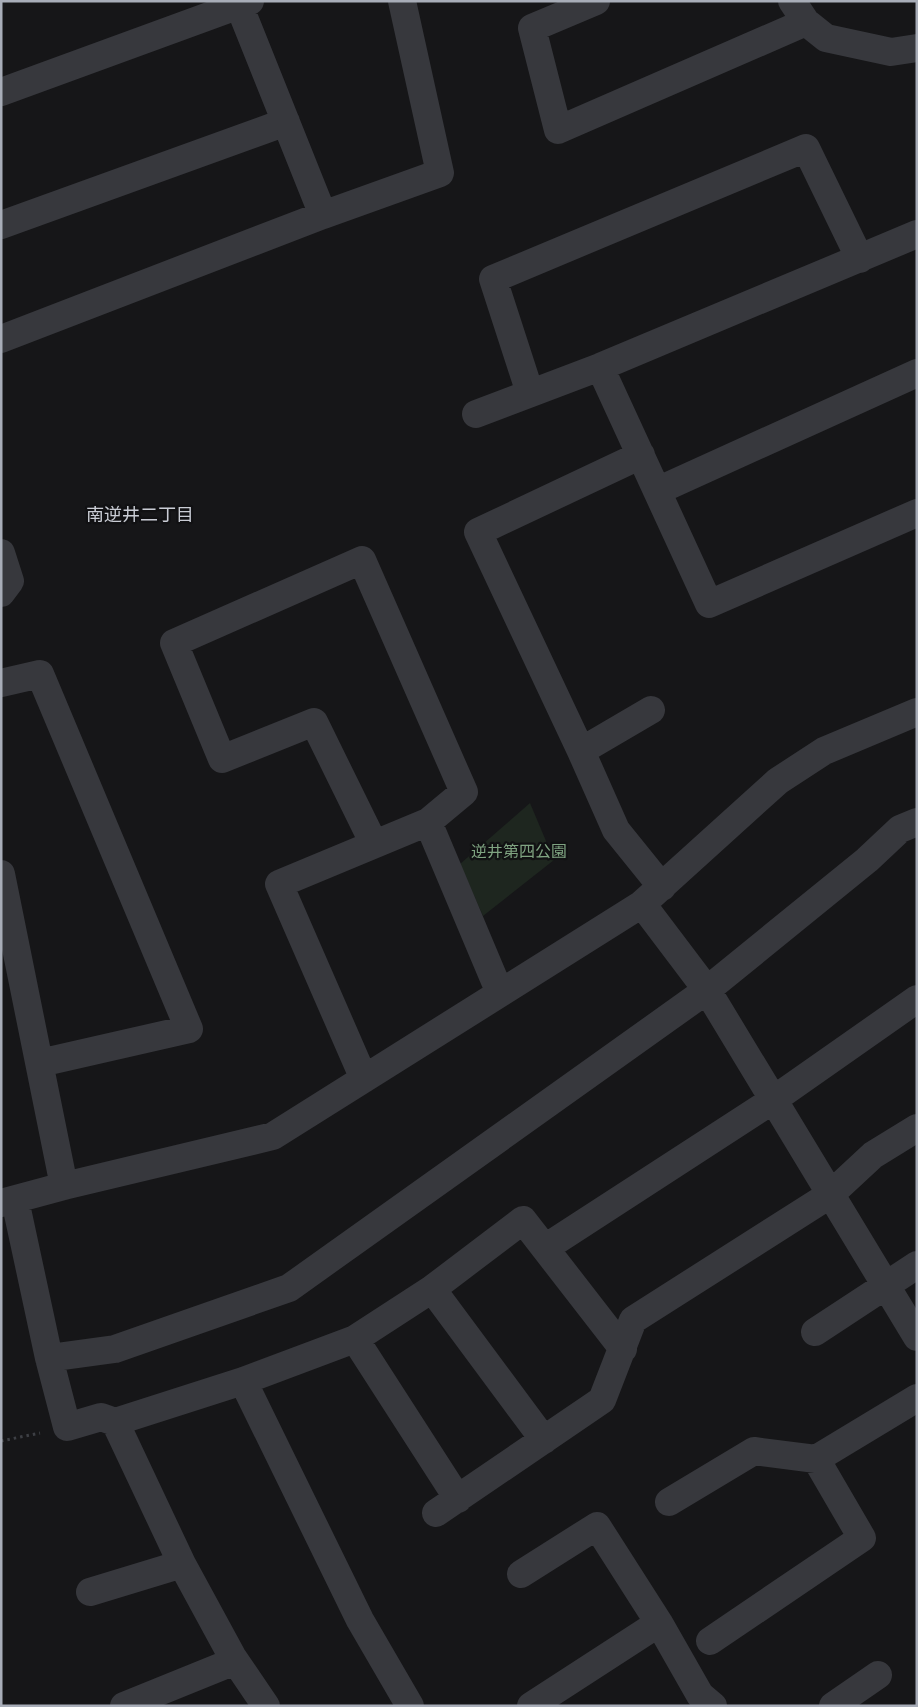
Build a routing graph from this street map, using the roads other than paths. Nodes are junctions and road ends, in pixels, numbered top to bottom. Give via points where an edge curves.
1 (402, 1) edge
2 (596, 1) edge
3 (244, 3) edge
4 (799, 12) edge
5 (917, 48) edge
6 (1, 92) edge
7 (286, 122) junction
8 (323, 215) junction
9 (1, 226) edge
10 (917, 234) edge
11 (860, 259) junction
12 (1, 339) edge
13 (600, 367) junction
14 (917, 373) edge
15 (530, 394) junction
16 (476, 414) dead end
17 (641, 455) junction
18 (657, 490) junction
19 (917, 513) edge
20 (1, 552) edge
21 (1, 593) edge
22 (1, 683) edge
23 (651, 710) dead end
24 (917, 712) edge
25 (581, 751) junction
26 (428, 822) junction
27 (917, 822) edge
28 (374, 844) junction
29 (1, 874) edge
30 (652, 896) junction
31 (707, 990) junction
32 (500, 993) junction
33 (917, 999) edge
34 (40, 1063) junction
35 (364, 1079) junction
36 (773, 1100) junction
37 (917, 1128) edge
38 (64, 1186) junction
39 (831, 1194) junction
40 (8, 1201) edge
41 (545, 1248) junction
42 (917, 1265) edge
43 (884, 1286) junction
44 (432, 1289) junction
45 (815, 1332) dead end
46 (917, 1337) edge
47 (355, 1339) junction
48 (623, 1348) junction
49 (49, 1358) junction
50 (243, 1381) junction
51 (917, 1398) edge
52 (115, 1422) junction
53 (544, 1440) junction
54 (816, 1458) junction
55 (458, 1499) junction
56 (669, 1502) dead end
57 (436, 1514) dead end
58 (182, 1564) junction
59 (521, 1574) dead end
60 (90, 1592) dead end
61 (660, 1623) junction
62 (710, 1642) dead end
63 (235, 1661) junction
64 (878, 1675) dead end
65 (124, 1706) edge
66 (266, 1706) edge
67 (410, 1706) edge
68 (531, 1706) edge
69 (713, 1706) edge
70 (832, 1706) edge

1 - 8 street via 440,173
2 - 4 street via 532,28 558,130
3 - 6 street
3 - 7 street
4 - 5 street via 826,38 891,52
7 - 8 street
7 - 9 street
8 - 12 street
10 - 11 street
11 - 13 street
11 - 15 street via 806,148 493,279
13 - 15 street
13 - 17 street
14 - 18 street
15 - 16 street
17 - 18 street
17 - 25 street via 478,532
18 - 19 street via 709,604
20 - 21 street via 10,581
22 - 34 street via 40,674 189,1029
23 - 25 street
24 - 30 street via 824,751 778,781
25 - 30 street via 616,830
26 - 28 street
26 - 28 street via 464,792 362,560 174,643 222,759 314,722
26 - 32 street
27 - 31 street via 900,829 867,860
28 - 35 street via 279,884
29 - 34 street
30 - 31 street
30 - 32 street
31 - 36 street
31 - 49 street via 289,1288 115,1348
32 - 35 street
33 - 36 street
34 - 38 street
35 - 38 street via 273,1136
36 - 39 street
36 - 41 street
37 - 39 street via 873,1155
38 - 40 street
39 - 43 street
39 - 48 street via 634,1320
40 - 49 street
41 - 44 street via 523,1220
41 - 48 street
42 - 43 street
43 - 45 street
43 - 46 street
44 - 47 street
44 - 53 street
47 - 50 street
47 - 55 street
48 - 53 street via 602,1400
49 - 52 street via 67,1427 101,1417
50 - 52 street
50 - 67 street via 360,1620
51 - 54 street
52 - 58 street
53 - 55 street
54 - 56 street via 754,1451
54 - 62 street via 862,1538
55 - 57 street
58 - 60 street
58 - 63 street
59 - 61 street via 597,1526
61 - 68 street
61 - 69 street via 700,1695
63 - 65 street
63 - 66 street
64 - 70 street

